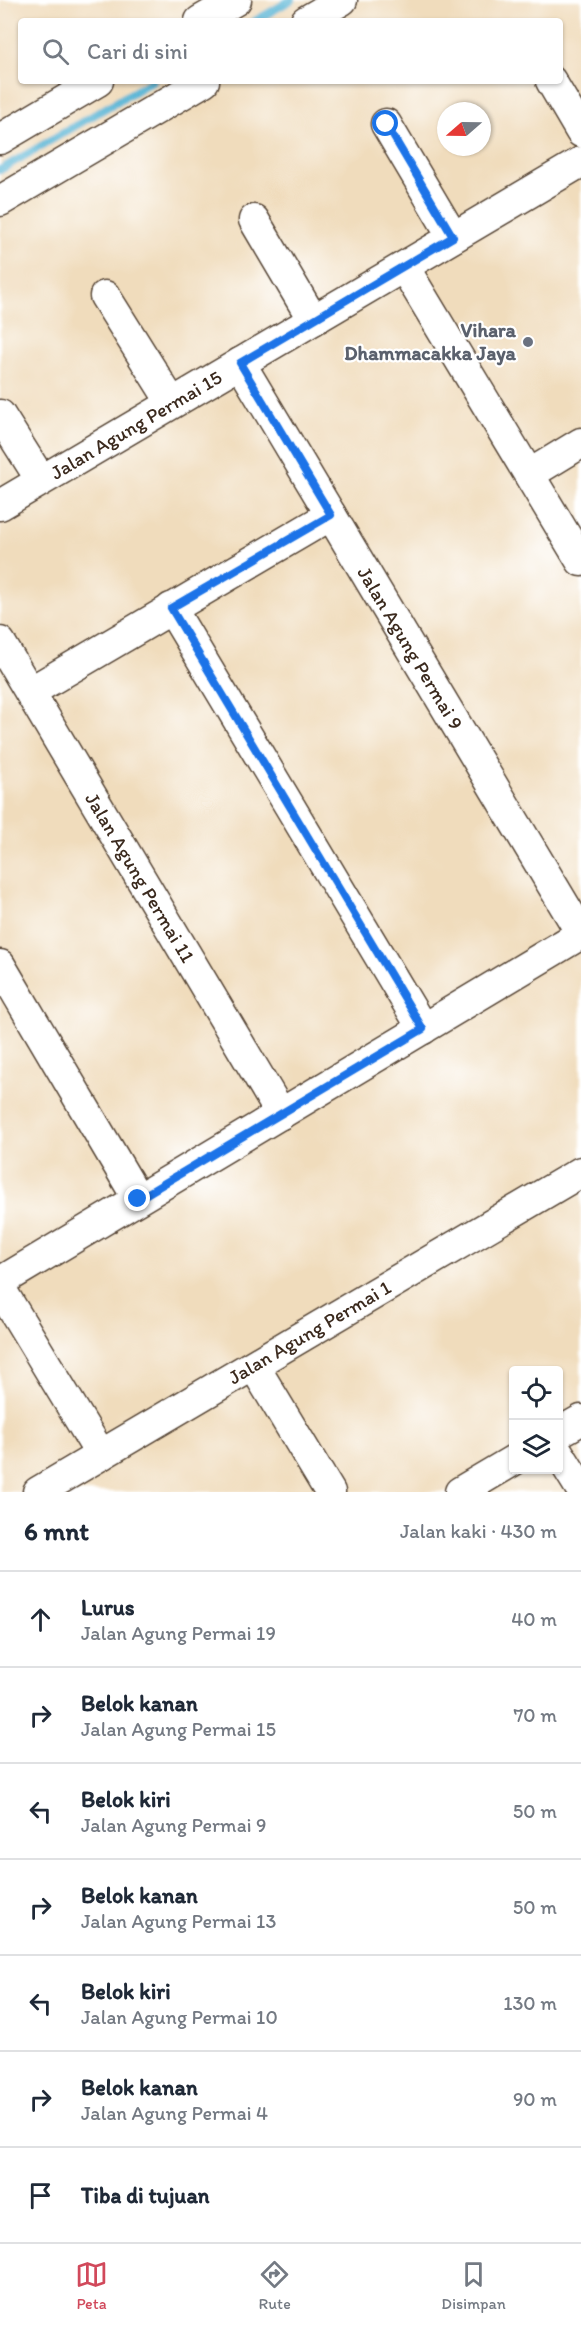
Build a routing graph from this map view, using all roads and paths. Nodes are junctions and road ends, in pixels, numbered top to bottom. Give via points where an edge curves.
1 (236, 0) edge
2 (342, 0) edge
3 (205, 18) edge
4 (311, 18) edge
5 (93, 84) edge
6 (199, 84) edge
7 (552, 84) edge
8 (386, 124) dead end
9 (581, 132) edge
10 (0, 139) edge
11 (581, 162) edge
12 (0, 201) edge
13 (254, 220) dead end
14 (453, 237) junction
15 (404, 267) junction
16 (105, 296) dead end
17 (313, 320) junction
18 (240, 363) junction
19 (172, 403) junction
20 (0, 415) edge
21 (581, 443) edge
22 (530, 474) junction
23 (41, 480) junction
24 (0, 505) edge
25 (331, 515) junction
26 (581, 561) edge
27 (171, 608) junction
28 (0, 642) edge
29 (30, 692) junction
30 (581, 934) edge
31 (0, 965) edge
32 (423, 1029) junction
33 (281, 1114) junction
34 (581, 1172) edge
35 (138, 1199) junction
36 (0, 1281) edge
37 (0, 1288) edge
38 (254, 1366) junction
39 (581, 1420) edge
40 (563, 1430) edge
41 (101, 1455) junction
42 (563, 1460) edge
43 (509, 1462) edge
44 (581, 1489) edge
45 (38, 1492) edge
46 (330, 1492) edge
47 (459, 1492) edge

1 - 3 street
2 - 4 street
5 - 10 street
6 - 12 street
7 - 9 street
8 - 14 street
11 - 14 street, Jalan Agung Permai 15
13 - 17 street
14 - 15 street, Jalan Agung Permai 15
15 - 17 street, Jalan Agung Permai 15
15 - 22 street
16 - 19 street
17 - 18 street, Jalan Agung Permai 15
18 - 19 street, Jalan Agung Permai 15
18 - 25 street, Jalan Agung Permai 9
19 - 23 street, Jalan Agung Permai 15
20 - 23 street
21 - 22 street
22 - 26 street
23 - 24 street, Jalan Agung Permai 15
25 - 27 street
25 - 30 street, Jalan Agung Permai 9
27 - 29 street
27 - 32 street
28 - 29 street, Jalan Agung Permai 11
29 - 33 street, Jalan Agung Permai 11
30 - 32 street
31 - 35 street
32 - 33 street
33 - 35 street
34 - 38 street, Jalan Agung Permai 1
35 - 36 street
37 - 41 street
38 - 41 street, Jalan Agung Permai 1
38 - 46 street
39 - 40 street
41 - 45 street, Jalan Agung Permai 1
42 - 44 street
43 - 47 street

